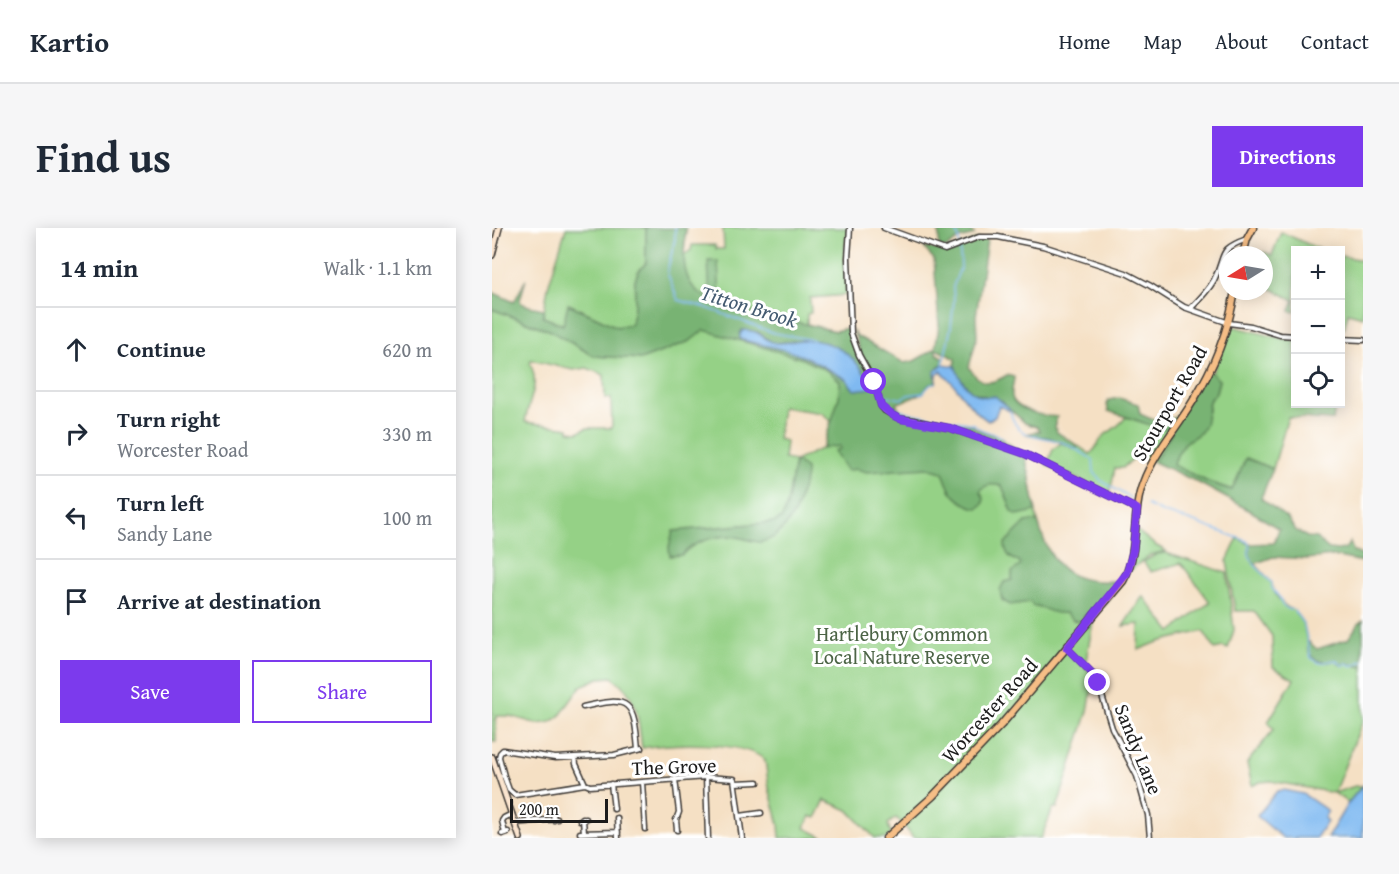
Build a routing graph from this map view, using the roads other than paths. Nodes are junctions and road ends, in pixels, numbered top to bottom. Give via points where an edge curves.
1 (499, 228) edge
2 (850, 228) edge
3 (885, 228) edge
4 (1253, 228) edge
5 (1247, 239) junction
6 (1245, 246) edge
7 (492, 255) edge
8 (1233, 300) edge
9 (1190, 309) junction
10 (1229, 323) junction
11 (1291, 336) edge
12 (1345, 339) edge
13 (1363, 340) edge
14 (1139, 496) joint
15 (1137, 508) junction
16 (1067, 648) junction
17 (586, 707) dead end
18 (492, 757) edge
19 (575, 757) junction
20 (502, 777) junction
21 (706, 777) junction
22 (675, 779) junction
23 (642, 782) junction
24 (758, 782) dead end
25 (735, 783) junction
26 (585, 784) junction
27 (611, 784) junction
28 (529, 809) dead end
29 (614, 809) dead end
30 (553, 813) dead end
31 (761, 813) dead end
32 (512, 814) junction
33 (740, 816) junction
34 (583, 819) dead end
35 (617, 819) dead end
36 (530, 821) junction
37 (515, 823) junction
38 (645, 829) dead end
39 (677, 830) dead end
40 (618, 832) junction
41 (505, 833) dead end
42 (520, 838) edge
43 (618, 838) edge
44 (708, 838) edge
45 (742, 838) edge
46 (886, 838) edge
47 (1150, 838) edge

1 - 7 main road
2 - 15 street via 851,333 885,411 900,419 950,428 1025,454
3 - 9 street via 945,250 979,237 998,237 1070,253 1126,273
4 - 5 main road
5 - 6 main road
5 - 9 street via 1223,252 1213,282
8 - 10 main road, Stourport Road
9 - 10 street
10 - 11 street
10 - 14 main road, Stourport Road via 1209,371 1145,477
12 - 13 street
14 - 15 main road, Worcester Road
15 - 16 main road, Worcester Road via 1127,573
16 - 46 main road, Worcester Road via 933,796
16 - 47 street, Sandy Lane via 1098,683 1112,728 1137,777
17 - 19 street via 612,700 627,706 634,715 640,749
18 - 20 main road
19 - 20 street via 546,758 503,750 499,758
19 - 26 street
20 - 26 street, The Grove via 515,795
20 - 32 main road
21 - 22 street, The Grove
21 - 25 street, The Grove via 734,779
21 - 44 street
22 - 23 street, The Grove
22 - 39 street
23 - 27 street, The Grove
23 - 38 street
24 - 25 street
25 - 33 street, The Grove
26 - 27 street, The Grove
27 - 29 street
28 - 36 street
30 - 36 street via 555,819
31 - 33 street
32 - 37 main road
32 - 41 street via 503,819
33 - 45 street, The Grove
34 - 40 street via 582,833
35 - 40 street
36 - 37 street
37 - 42 main road
40 - 43 street

